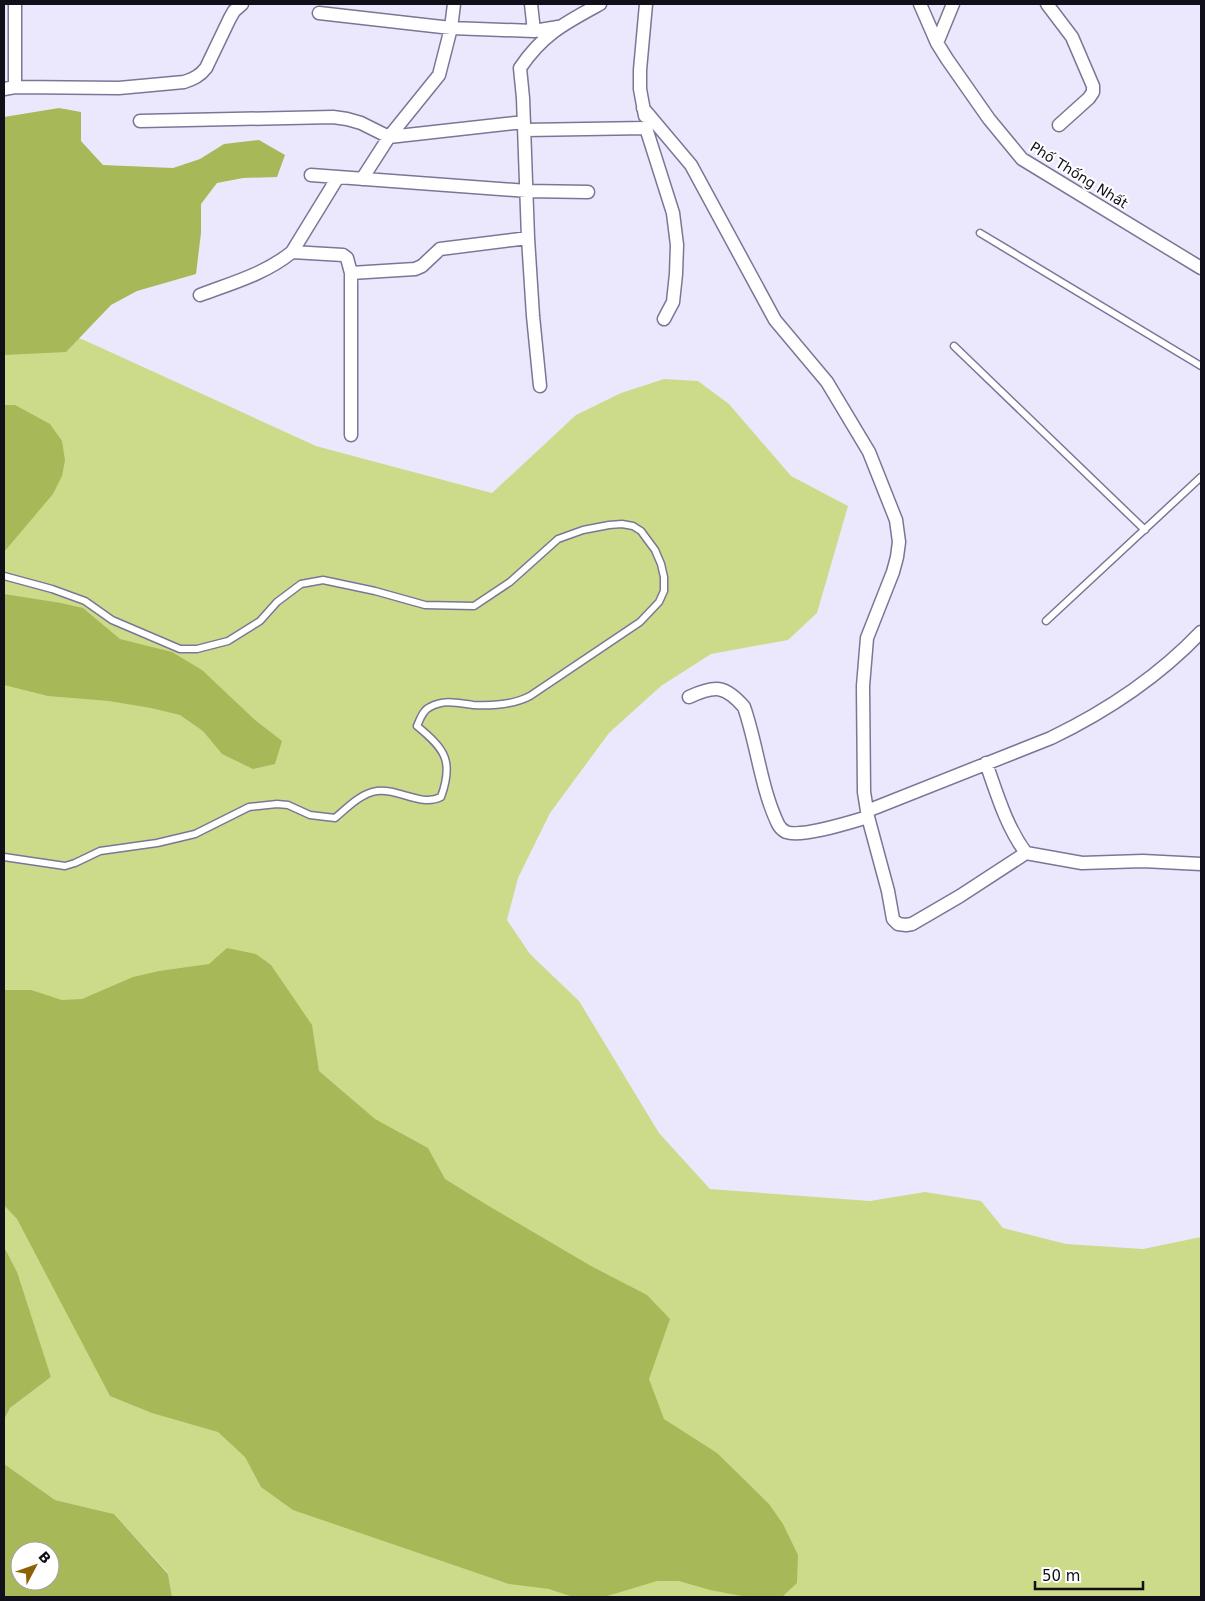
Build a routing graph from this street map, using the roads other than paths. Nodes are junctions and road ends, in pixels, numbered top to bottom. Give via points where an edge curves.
1 (15, 4) edge
2 (242, 4) edge
3 (454, 4) edge
4 (531, 4) edge
5 (600, 4) edge
6 (646, 4) edge
7 (920, 4) edge
8 (953, 4) edge
9 (1047, 4) edge
10 (319, 13) dead end
11 (558, 27) junction
12 (451, 28) junction
13 (534, 31) junction
14 (937, 43) junction
15 (9, 88) edge
16 (643, 108) junction
17 (140, 122) dead end
18 (1059, 125) dead end
19 (524, 126) junction
20 (646, 128) junction
21 (389, 137) junction
22 (311, 175) dead end
23 (338, 177) junction
24 (362, 178) junction
25 (527, 191) junction
26 (588, 192) dead end
27 (980, 233) dead end
28 (528, 238) junction
29 (300, 253) junction
30 (1201, 268) edge
31 (351, 273) junction
32 (200, 295) dead end
33 (664, 319) dead end
34 (954, 346) dead end
35 (1201, 366) edge
36 (540, 386) dead end
37 (351, 435) dead end
38 (1201, 477) edge
39 (1145, 530) junction
40 (4, 576) edge
41 (1046, 621) dead end
42 (1201, 632) edge
43 (689, 697) dead end
44 (986, 763) junction
45 (868, 814) junction
46 (1026, 853) junction
47 (4, 857) edge
48 (1201, 864) edge

1 - 15 street
2 - 15 street via 230,18 206,68 193,79 119,88
3 - 12 street
4 - 13 street
5 - 11 street
6 - 16 street via 640,70
7 - 14 street, Phố Thống Nhất
8 - 14 street
9 - 18 street via 1072,37 1093,86 1089,98
10 - 12 street
11 - 13 street
11 - 19 street via 533,49 520,68
12 - 13 street
12 - 21 street via 439,75
14 - 30 street, Phố Thống Nhất via 989,119 1022,159
16 - 20 street
16 - 45 street via 691,165 775,320 827,382 869,452 896,520 898,557 867,638 863,696 864,792
17 - 21 street via 332,116 361,123
19 - 20 street
19 - 21 street
19 - 25 street
20 - 33 street via 673,213 677,245 673,302
21 - 24 street
22 - 23 street
23 - 24 street
23 - 29 street
24 - 25 street
25 - 26 street
25 - 28 street
27 - 35 lane
28 - 31 street via 440,249 415,269
28 - 36 street
29 - 31 street via 343,255
29 - 32 street via 264,271
31 - 37 street
34 - 39 lane
38 - 39 lane
39 - 41 lane
40 - 47 lane via 85,601 112,620 180,649 228,641 260,621 277,602 301,584 323,580 425,605 474,606 510,582 558,539 609,525 633,526 641,531 658,557 664,577 664,591 659,602 640,622 530,696 505,704 454,702 428,707 417,726 432,739 447,761 448,773 441,797 432,801 385,790 375,791 361,797 335,818 310,815 288,805 249,807 195,834 157,844 100,851 65,866
42 - 44 street via 1143,684 1071,728
43 - 45 street via 705,690 726,690 744,707 781,829 799,833 837,826
44 - 45 street
44 - 46 street via 1006,816
45 - 46 street via 893,919 898,924 912,924
46 - 48 street via 1082,863 1143,861

